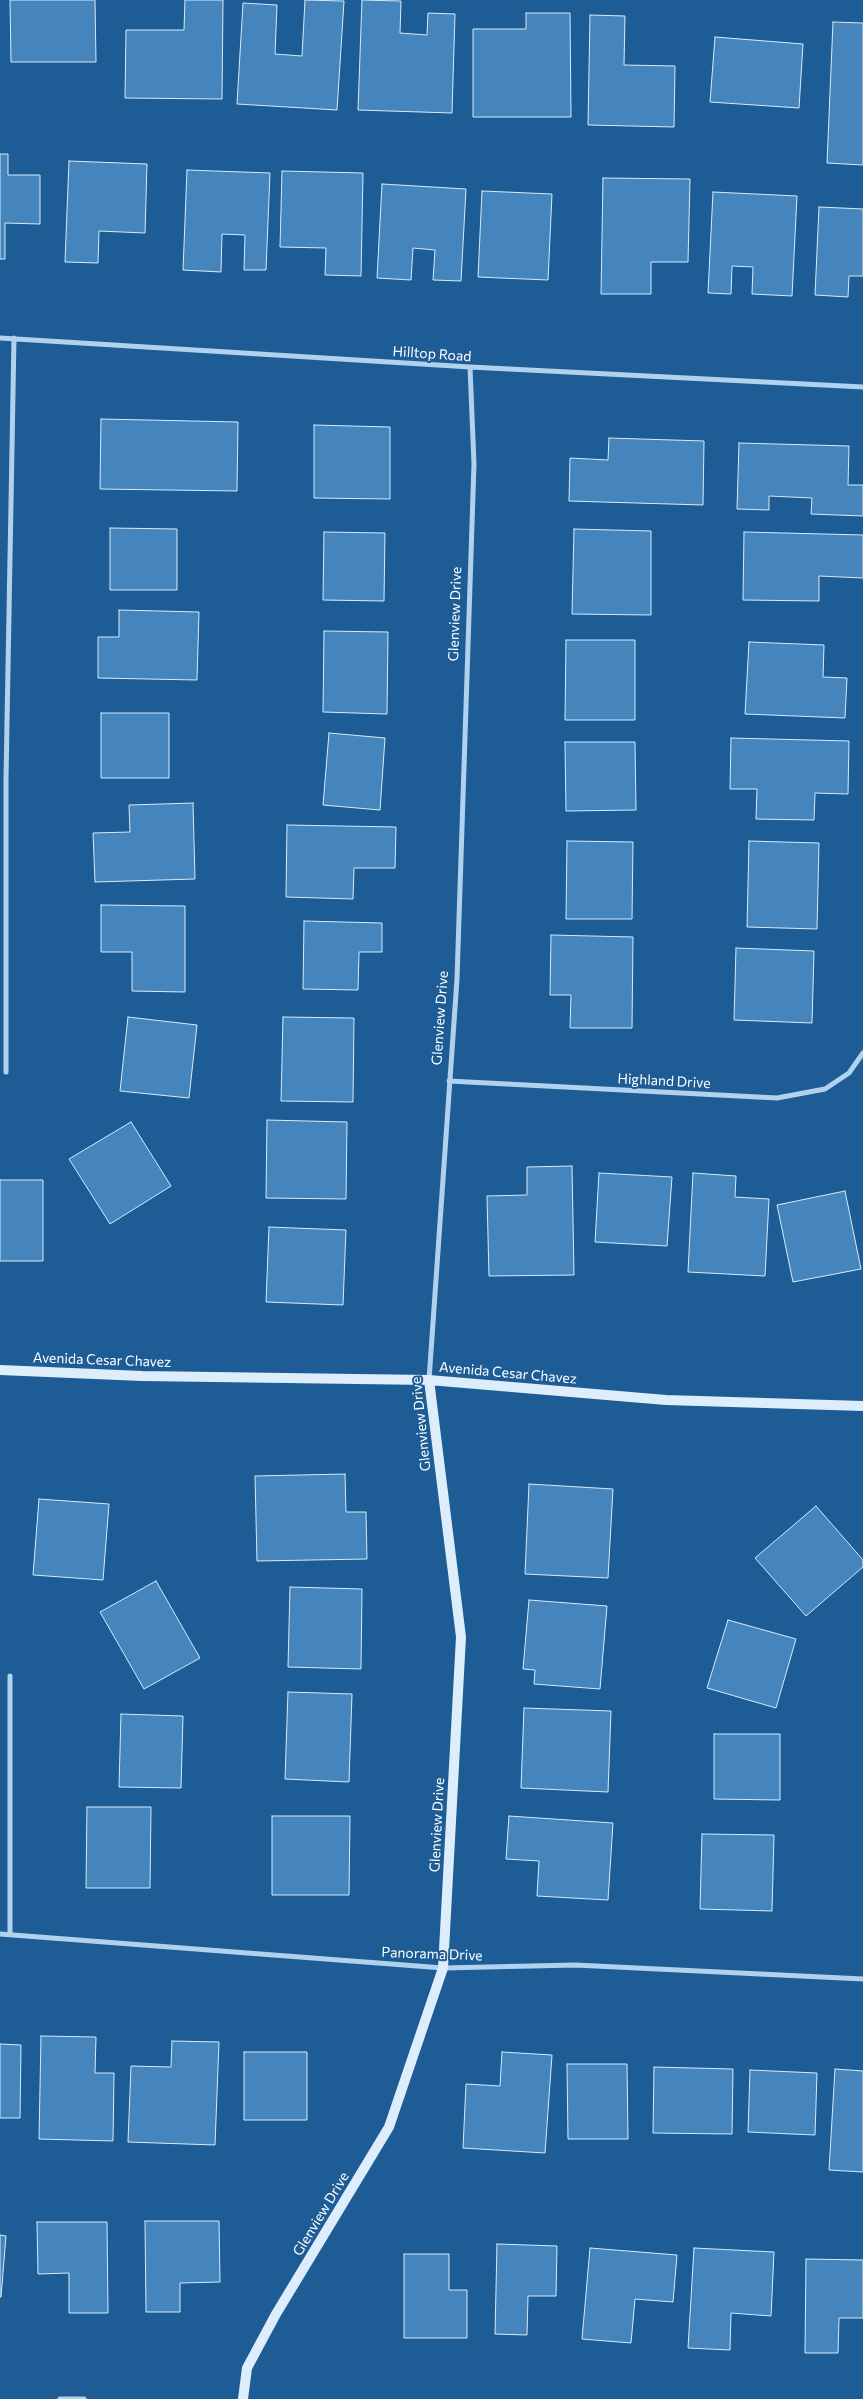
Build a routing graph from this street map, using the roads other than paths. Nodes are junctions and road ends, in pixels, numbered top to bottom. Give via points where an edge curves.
1 (0, 338) edge
2 (14, 338) junction
3 (470, 368) junction
4 (863, 387) edge
5 (863, 1053) edge
6 (6, 1072) dead end
7 (449, 1081) junction
8 (0, 1370) edge
9 (429, 1380) junction
10 (863, 1406) edge
11 (10, 1676) dead end
12 (0, 1934) edge
13 (10, 1934) junction
14 (443, 1968) junction
15 (863, 1979) edge
16 (60, 2399) edge
17 (84, 2399) edge
18 (243, 2399) edge

1 - 2 street, Hilltop Road
2 - 3 street, Hilltop Road
2 - 6 street via 6,778
3 - 4 street, Hilltop Road
3 - 7 street, Glenview Drive via 474,474 457,979
5 - 7 street, Highland Drive via 849,1073 825,1089 777,1098
7 - 9 street, Glenview Drive
8 - 9 street, Avenida Cesar Chavez via 142,1376
9 - 10 street, Avenida Cesar Chavez via 666,1400
9 - 14 street, Glenview Drive via 460,1637
11 - 13 street
12 - 13 street, Panorama Drive
13 - 14 street, Panorama Drive
14 - 15 street, Panorama Drive via 575,1965
14 - 18 street, Glenview Drive via 389,2127 246,2368
16 - 17 street

